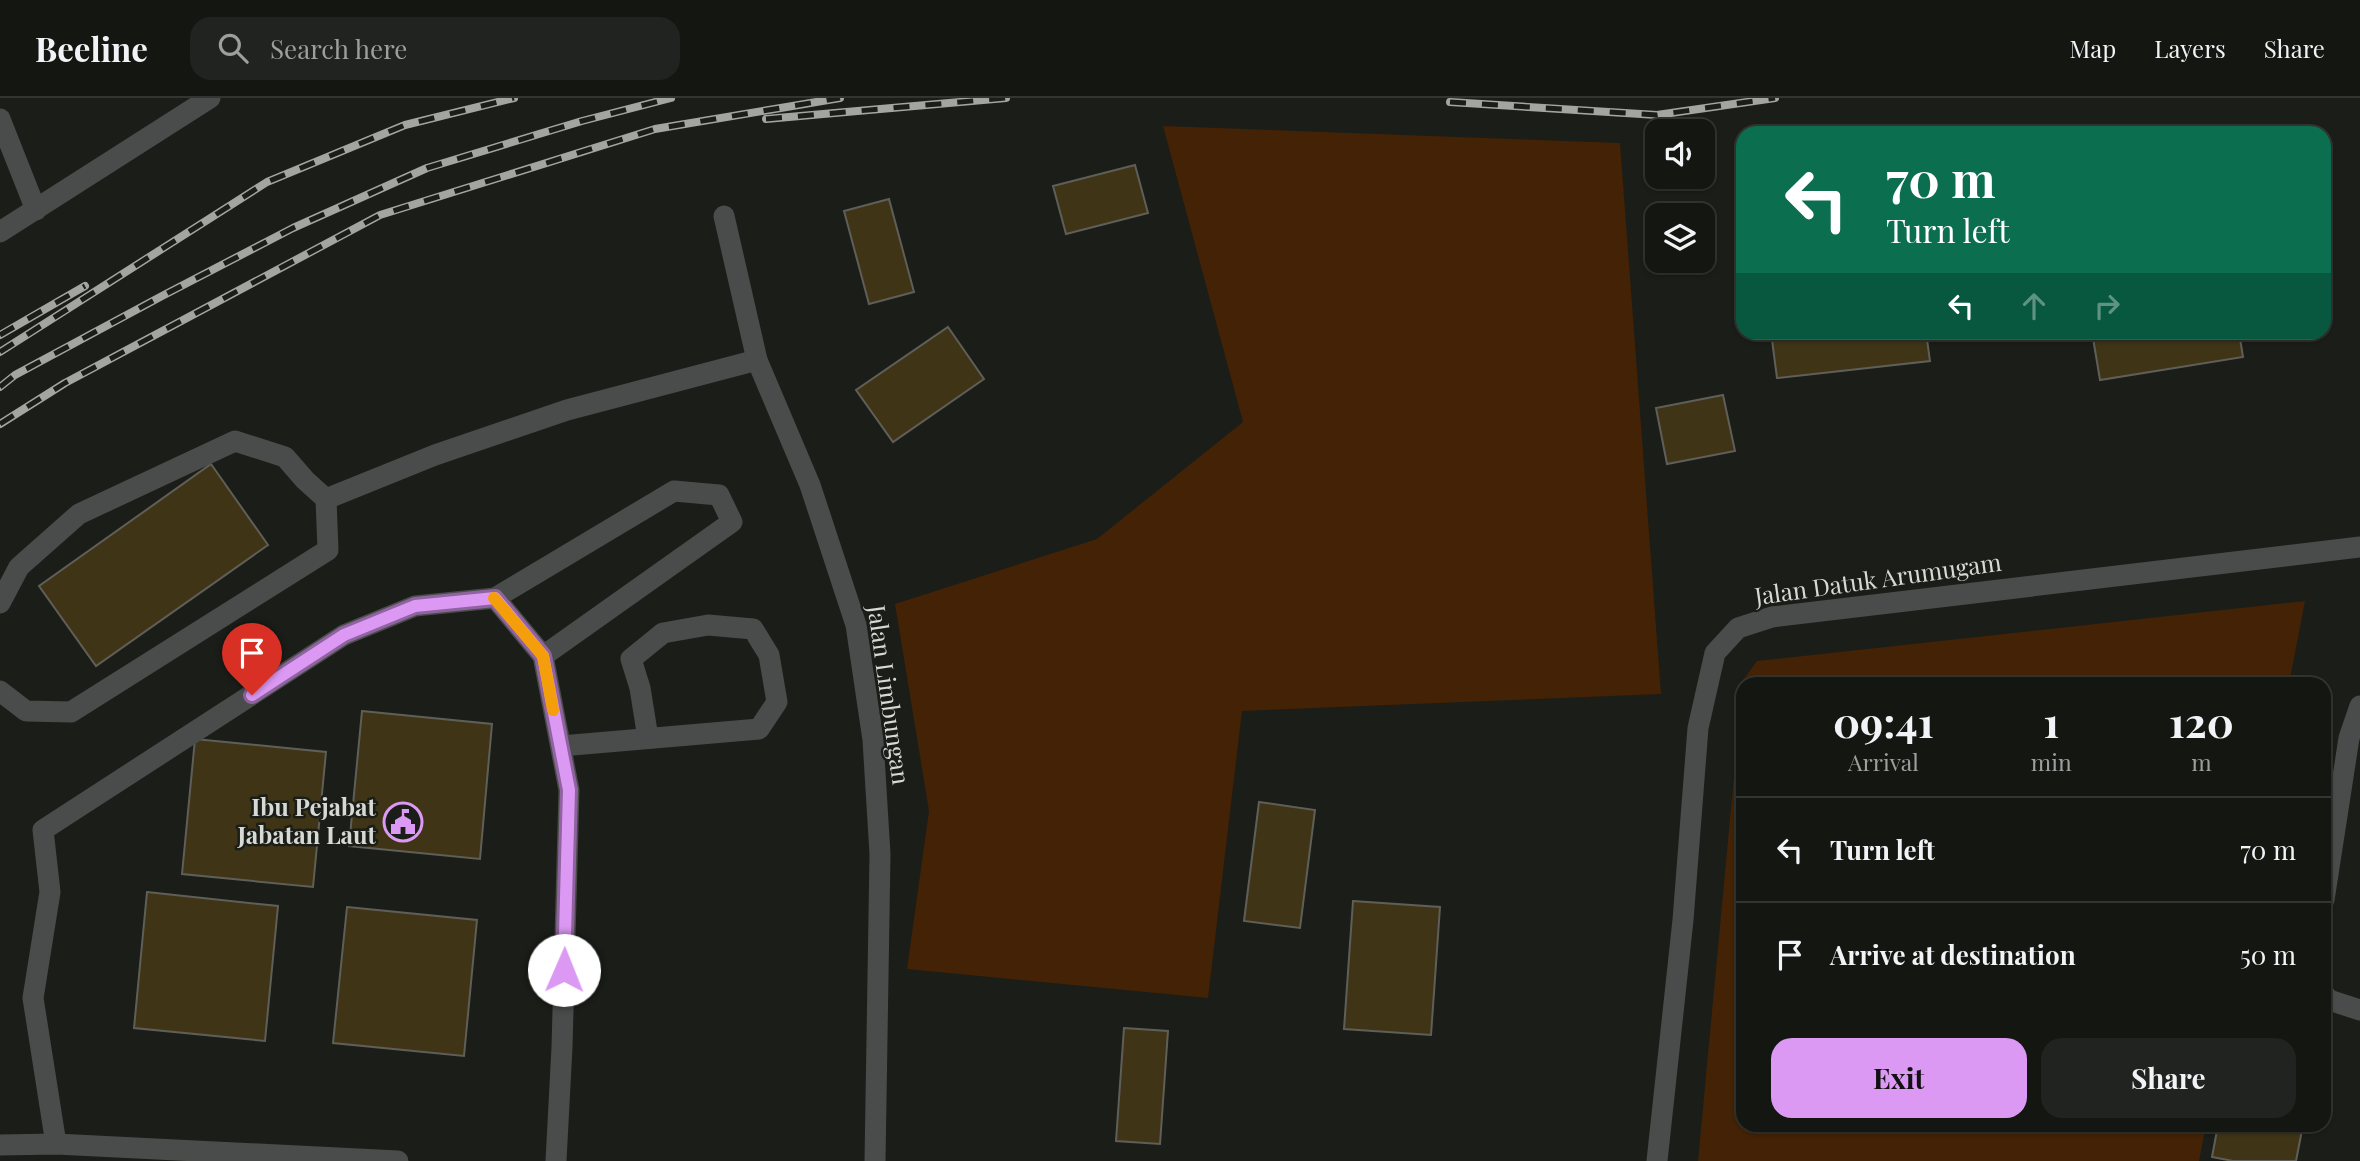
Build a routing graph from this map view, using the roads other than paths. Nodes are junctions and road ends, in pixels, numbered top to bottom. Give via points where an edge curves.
1 (210, 98) edge
2 (0, 119) edge
3 (36, 210) junction
4 (724, 216) dead end
5 (0, 233) edge
6 (757, 360) junction
7 (326, 499) junction
8 (2360, 547) edge
9 (495, 598) junction
10 (0, 603) edge
11 (543, 656) junction
12 (0, 691) edge
13 (2360, 706) edge
14 (648, 738) junction
15 (561, 746) junction
16 (2331, 855) edge
17 (2331, 1001) edge
18 (2360, 1010) edge
19 (56, 1144) junction
20 (0, 1145) edge
21 (398, 1161) edge
22 (556, 1161) edge
23 (875, 1161) edge
24 (1657, 1161) edge

1 - 3 street
2 - 3 street
3 - 5 street
4 - 6 street, Jalan Limbungan
6 - 7 street via 567,411 435,455
6 - 23 street, Jalan Limbungan via 810,485 856,625 873,740 880,854
7 - 10 street via 285,457 235,441 79,514 19,567
7 - 12 street via 328,550 71,712 26,711
8 - 24 street, Jalan Datuk Arumugam via 1772,617 1738,628 1715,653 1698,729
9 - 11 street
9 - 11 street via 674,491 719,495 732,522
9 - 19 street via 415,606 344,635 44,830 50,892 33,998
11 - 15 street
13 - 16 street via 2349,738
14 - 14 street via 759,729 777,702 769,655 754,629 708,625 663,633 631,659
14 - 15 street
15 - 22 street via 569,790
17 - 18 street
19 - 20 street
19 - 21 street

